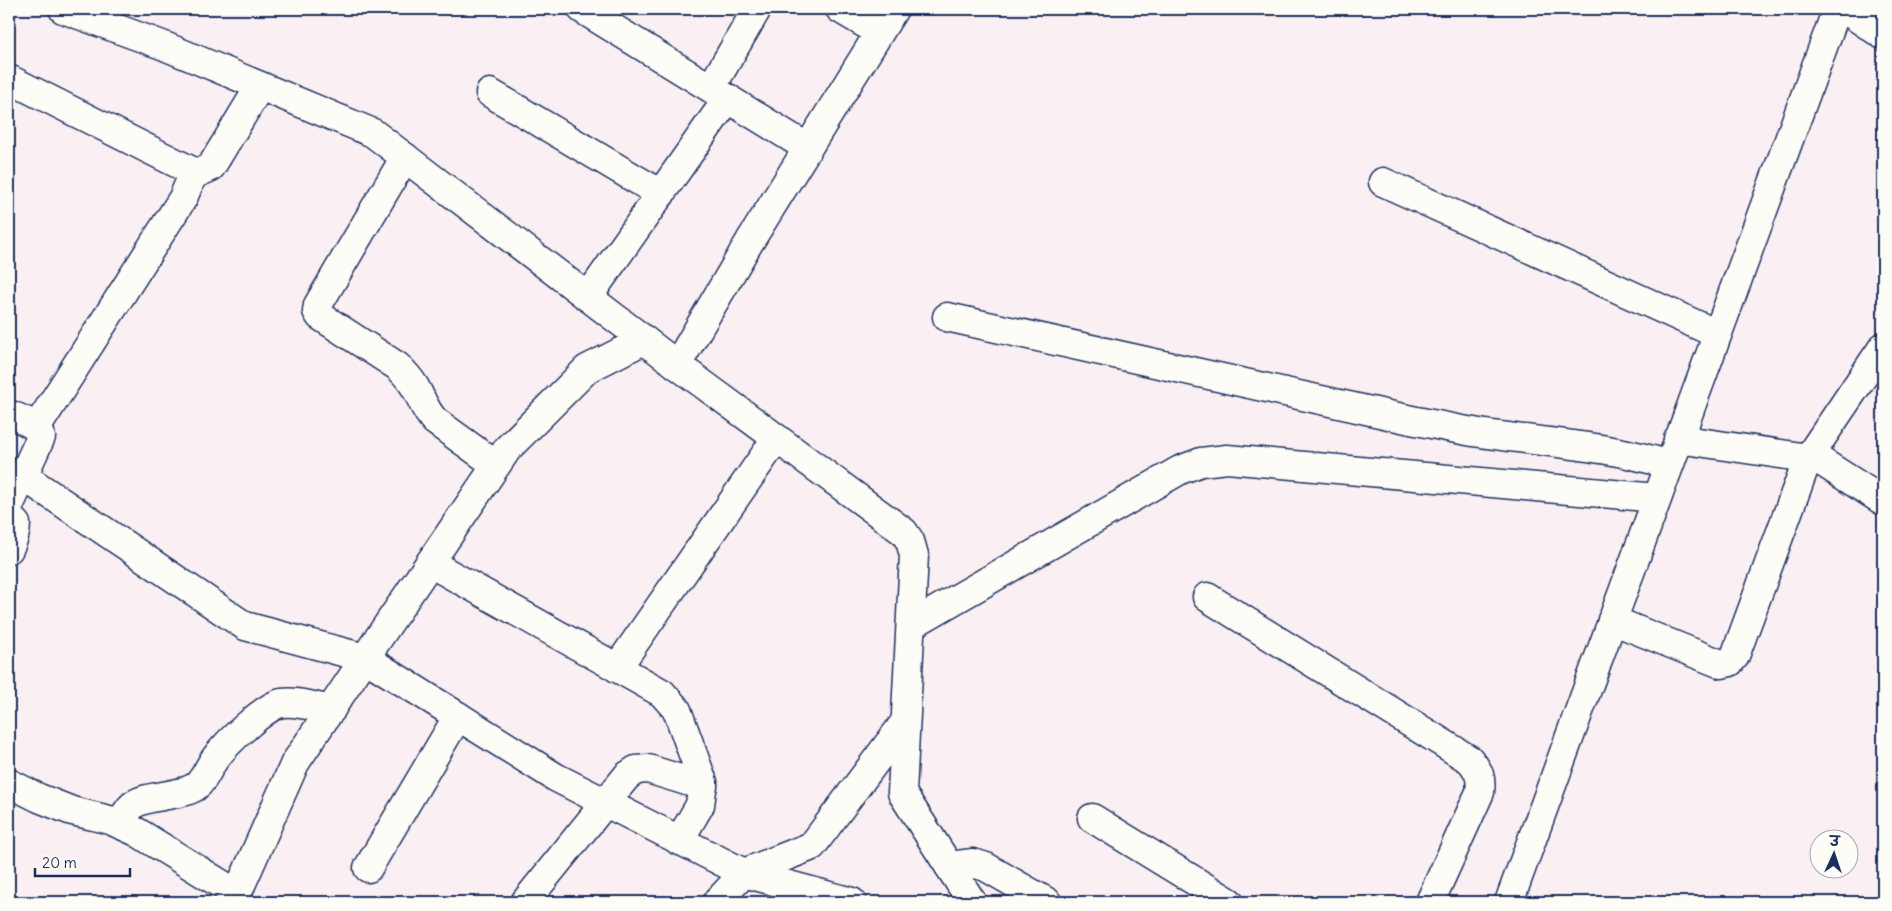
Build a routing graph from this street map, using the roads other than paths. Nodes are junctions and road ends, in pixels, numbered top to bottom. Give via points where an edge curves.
1 (63, 9) edge
2 (582, 9) edge
3 (757, 9) edge
4 (840, 9) edge
5 (894, 9) edge
6 (1837, 9) edge
7 (1844, 9) edge
8 (879, 32) junction
9 (1883, 35) edge
10 (9, 79) edge
11 (260, 86) junction
12 (490, 93) dead end
13 (720, 93) junction
14 (808, 148) junction
15 (405, 157) junction
16 (194, 172) junction
17 (1383, 182) dead end
18 (660, 194) junction
19 (588, 297) junction
20 (947, 316) dead end
21 (1717, 334) junction
22 (644, 340) junction
23 (1883, 347) edge
24 (677, 365) junction
25 (9, 414) edge
26 (37, 427) junction
27 (776, 439) junction
28 (1678, 439) junction
29 (1808, 458) junction
30 (1669, 464) junction
31 (496, 466) junction
32 (23, 476) junction
33 (1657, 498) junction
34 (1883, 501) edge
35 (9, 506) edge
36 (9, 517) edge
37 (9, 549) edge
38 (430, 563) junction
39 (1207, 597) dead end
40 (1612, 620) junction
41 (911, 625) junction
42 (366, 658) junction
43 (617, 668) junction
44 (331, 710) junction
45 (458, 716) junction
46 (906, 722) junction
47 (9, 783) edge
48 (703, 786) junction
49 (605, 802) junction
50 (1092, 818) dead end
51 (120, 824) junction
52 (680, 841) junction
53 (949, 866) junction
54 (368, 868) dead end
55 (744, 873) junction
56 (235, 898) edge
57 (525, 902) edge
58 (717, 902) edge
59 (852, 902) edge
60 (972, 902) edge
61 (1047, 902) edge
62 (1228, 902) edge
63 (1430, 902) edge
64 (1509, 902) edge

1 - 11 street via 162,45
2 - 13 street
3 - 13 street
4 - 8 street
5 - 8 street
6 - 21 street
7 - 9 street
8 - 14 street
10 - 16 street
11 - 15 street via 373,133
11 - 16 street via 211,167
12 - 18 street
13 - 14 street
13 - 18 street
14 - 24 street
15 - 19 street
15 - 31 street via 318,304 317,311 398,366 416,388 428,415
16 - 26 street via 183,198
17 - 21 street
18 - 19 street
19 - 22 street
20 - 30 street via 1416,421 1621,452
21 - 28 street
22 - 24 street
22 - 31 street via 587,370 508,448
23 - 29 street
24 - 27 street
25 - 26 street
26 - 32 street via 41,437
27 - 41 street via 904,532 914,554
27 - 43 street
28 - 29 street
28 - 30 street
29 - 34 street via 1822,462
29 - 40 street via 1735,656 1730,662 1721,664
30 - 33 street
31 - 38 street
32 - 35 street
32 - 42 street via 246,626
33 - 40 street
33 - 41 street via 1227,459 1201,462 1180,470
36 - 37 street via 16,524 16,536
38 - 42 street
38 - 43 street
39 - 63 street via 1470,760 1478,770 1480,792
40 - 64 street
41 - 46 street
42 - 44 street
42 - 45 street
43 - 48 street via 662,693 670,701
44 - 51 street via 293,703 273,706 217,755 196,786 177,794 142,800 130,807
44 - 56 street via 295,763
45 - 49 street via 555,777
45 - 54 street
46 - 53 street via 902,792
46 - 55 street via 812,846
47 - 51 street via 72,811
48 - 49 street via 648,769 636,770
48 - 52 street via 700,805
49 - 52 street
49 - 57 street
50 - 62 street
51 - 56 street
52 - 55 street
53 - 60 street
53 - 61 street via 973,863 986,867
55 - 58 street
55 - 59 street

